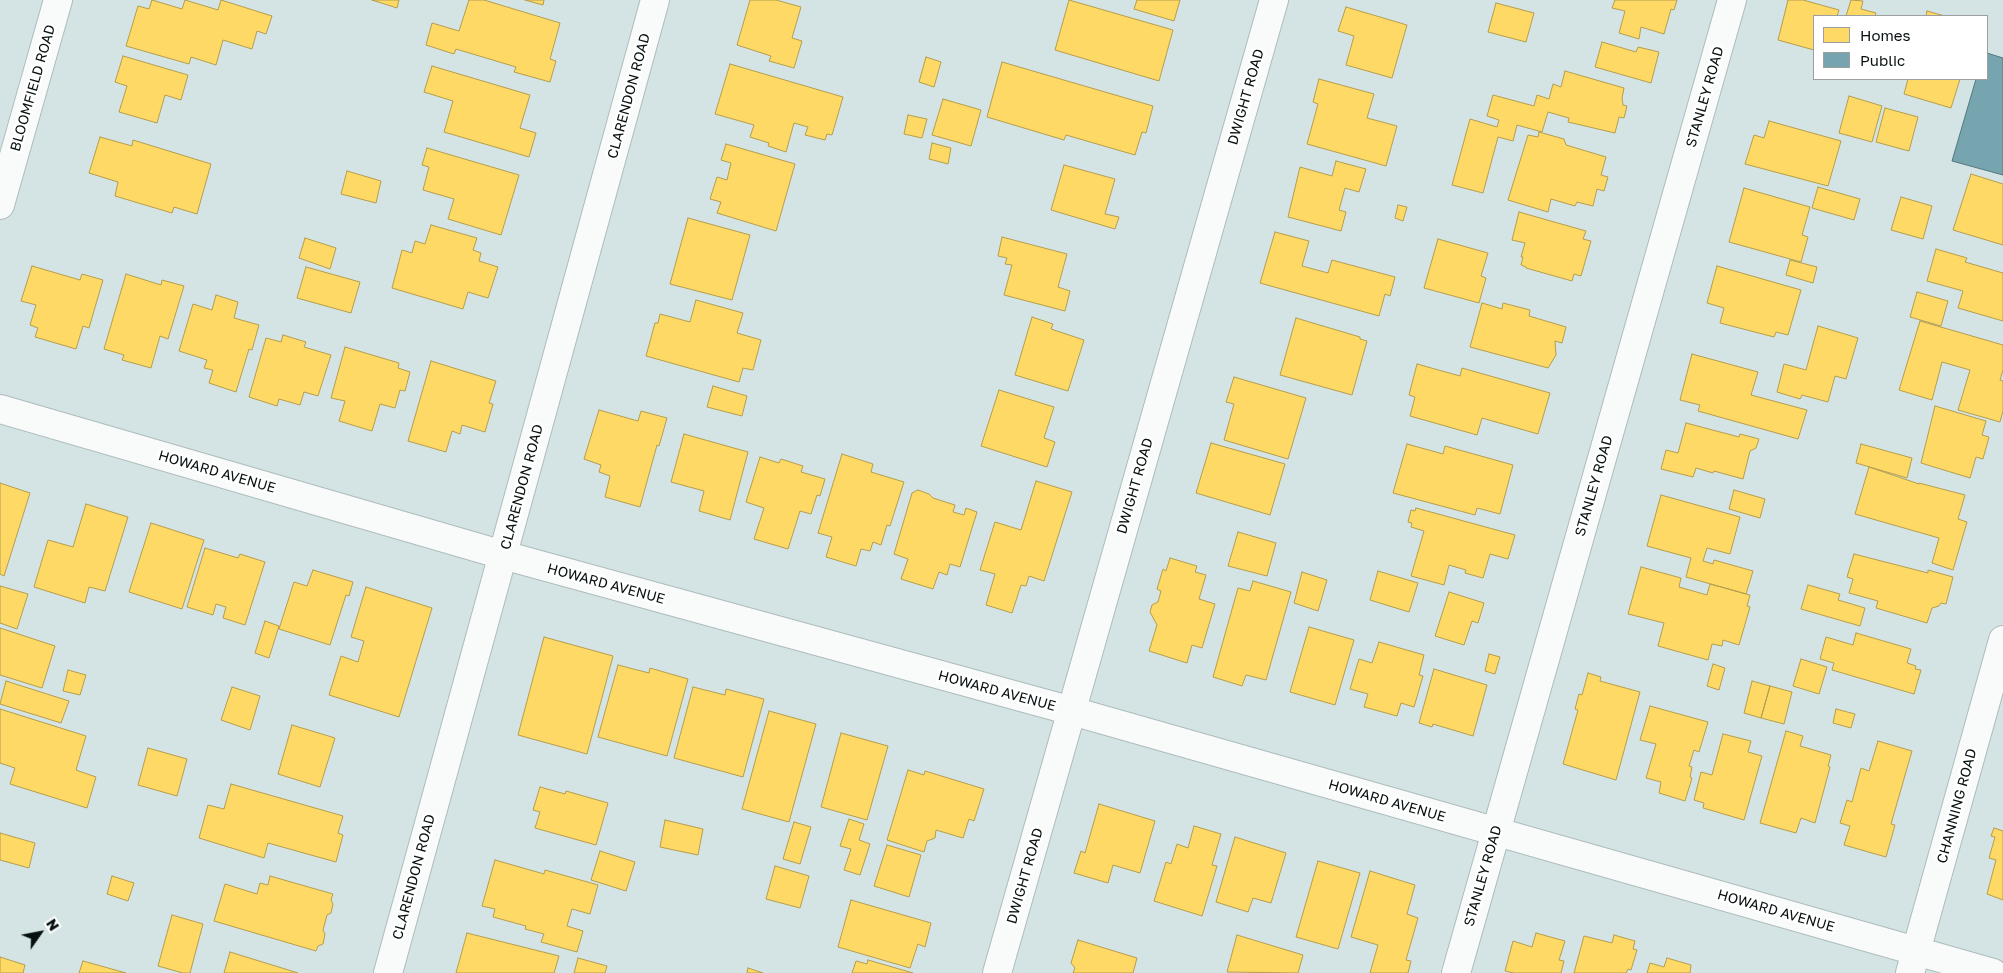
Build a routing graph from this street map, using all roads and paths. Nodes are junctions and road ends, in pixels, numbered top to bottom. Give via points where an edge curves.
1 (58, 0) edge
2 (655, 0) edge
3 (1274, 0) edge
4 (1732, 0) edge
5 (0, 205) edge
6 (0, 409) edge
7 (503, 555) junction
8 (2003, 640) edge
9 (1072, 711) junction
10 (1496, 831) junction
11 (1913, 962) edge
12 (388, 973) edge
13 (997, 973) edge
14 (1456, 973) edge
15 (1994, 973) edge

1 - 5 street, BLOOMFIELD ROAD
2 - 7 street, CLARENDON ROAD
3 - 9 street, DWIGHT ROAD
4 - 10 street, STANLEY ROAD
6 - 7 street, HOWARD AVENUE
7 - 9 street, HOWARD AVENUE
7 - 12 street, CLARENDON ROAD
8 - 11 street, CHANNING ROAD
9 - 10 street, HOWARD AVENUE
9 - 13 street, DWIGHT ROAD
10 - 11 street, HOWARD AVENUE
10 - 14 street, STANLEY ROAD
11 - 15 street, HOWARD AVENUE

